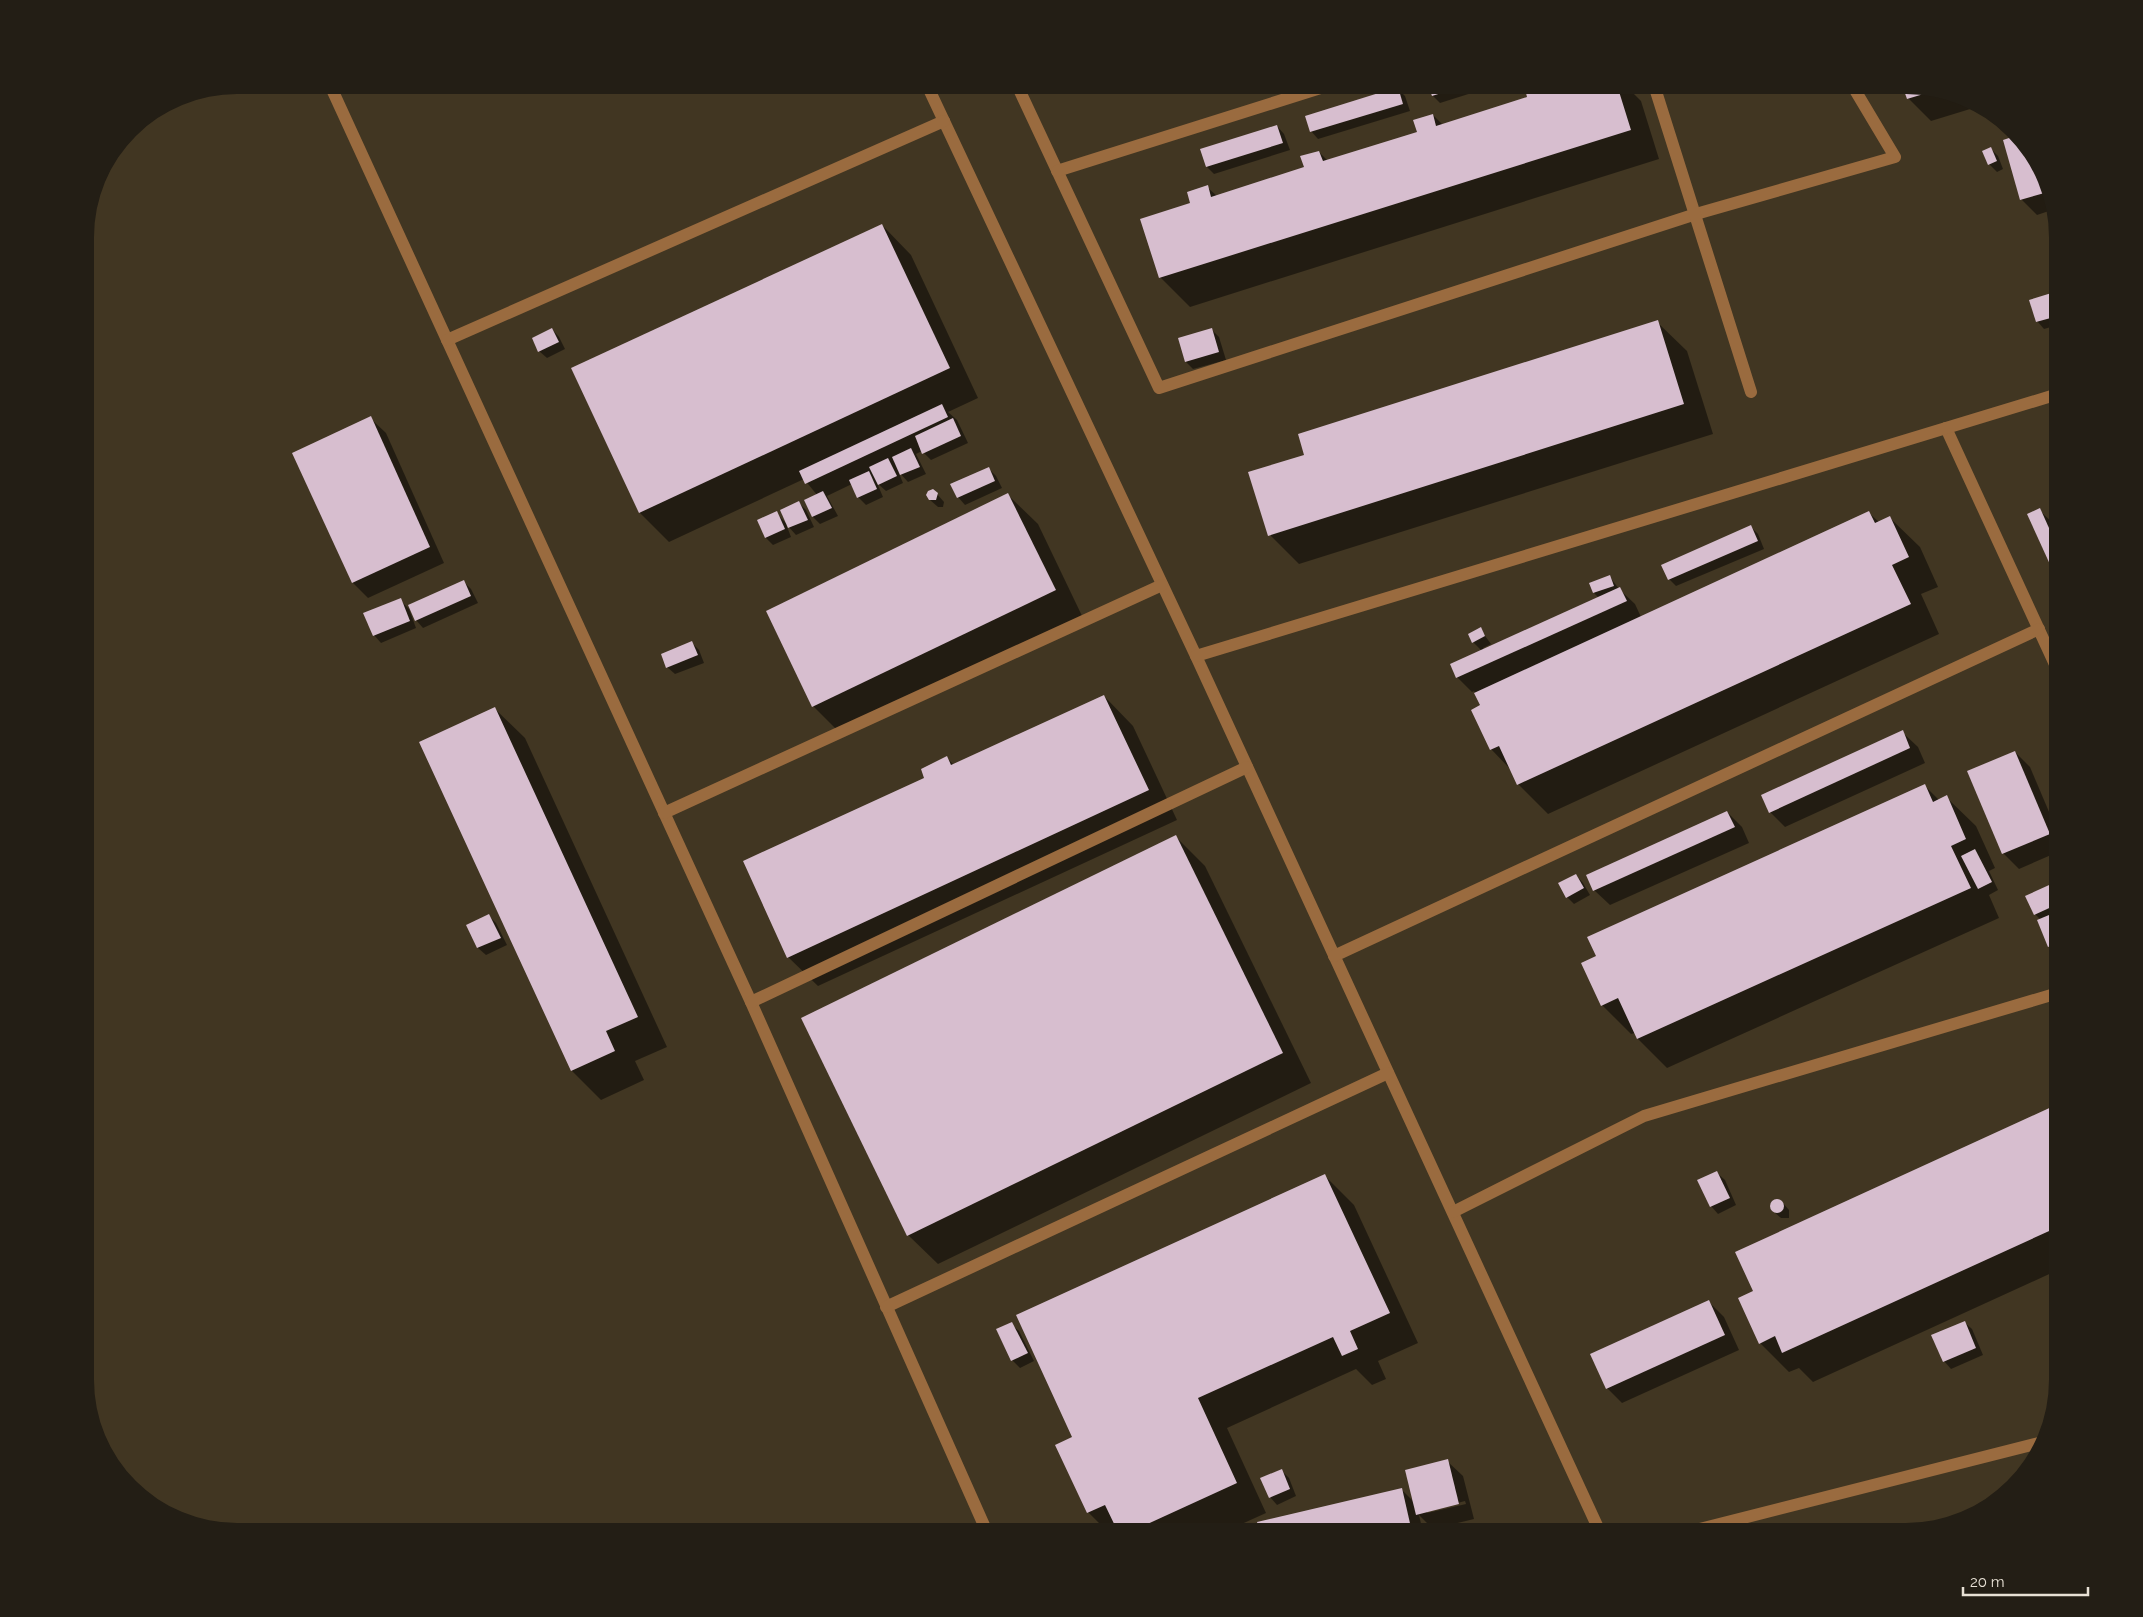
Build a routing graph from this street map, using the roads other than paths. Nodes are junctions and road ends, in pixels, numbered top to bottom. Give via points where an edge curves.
1 (334, 94) edge
2 (931, 94) edge
3 (1021, 94) edge
4 (1301, 94) edge
5 (1657, 94) edge
6 (1857, 94) edge
7 (944, 121) junction
8 (1057, 171) junction
9 (1696, 214) junction
10 (447, 340) junction
11 (1751, 392) dead end
12 (2049, 397) edge
13 (1946, 428) junction
14 (1162, 585) junction
15 (2039, 629) junction
16 (2049, 651) edge
17 (1196, 656) junction
18 (1246, 767) junction
19 (664, 813) junction
20 (1334, 956) junction
21 (2049, 996) edge
22 (751, 1002) junction
23 (1388, 1073) junction
24 (1452, 1212) junction
25 (886, 1307) junction
26 (2034, 1444) edge
27 (983, 1523) edge
28 (1596, 1523) edge
29 (1724, 1523) edge

1 - 10 lane
2 - 7 lane
3 - 8 lane
4 - 8 lane
5 - 9 lane
6 - 9 lane via 1895,157
7 - 10 lane
7 - 14 lane
8 - 9 lane via 1159,388
9 - 11 lane
10 - 19 lane
12 - 13 lane
13 - 15 lane
13 - 17 lane
14 - 17 lane
14 - 19 lane
15 - 16 lane
15 - 20 lane
17 - 18 lane
18 - 20 lane
18 - 22 lane
19 - 22 lane
20 - 23 lane
21 - 24 lane via 1644,1116
22 - 25 lane
23 - 24 lane
23 - 25 lane
24 - 28 lane
25 - 27 lane
26 - 29 lane

